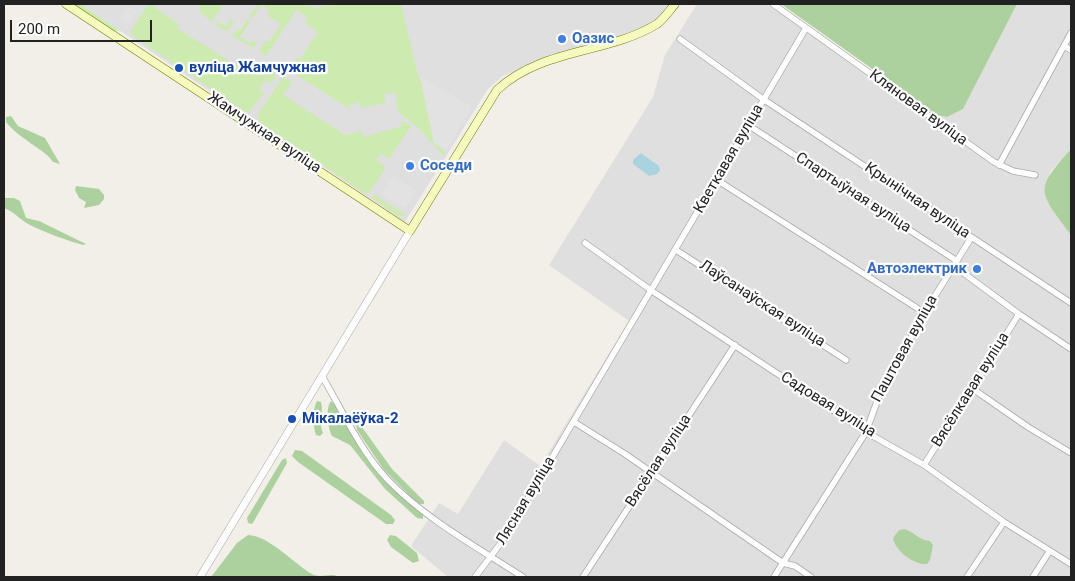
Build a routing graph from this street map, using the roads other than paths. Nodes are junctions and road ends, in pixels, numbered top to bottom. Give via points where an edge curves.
1 (66, 4) edge
2 (675, 4) edge
3 (772, 4) edge
4 (806, 28) junction
5 (1071, 33) edge
6 (680, 39) dead end
7 (1064, 46) junction
8 (1071, 50) edge
9 (763, 99) junction
10 (748, 125) junction
11 (999, 165) junction
12 (1035, 175) dead end
13 (717, 180) junction
14 (410, 231) junction
15 (971, 238) junction
16 (585, 243) dead end
17 (676, 250) junction
18 (955, 263) junction
19 (652, 291) junction
20 (1071, 303) edge
21 (918, 308) dead end
22 (1019, 314) junction
23 (736, 345) junction
24 (1071, 349) edge
25 (846, 360) dead end
26 (322, 376) junction
27 (973, 389) junction
28 (574, 422) junction
29 (866, 432) junction
30 (1071, 453) edge
31 (924, 466) junction
32 (651, 473) junction
33 (1004, 522) junction
34 (1049, 552) junction
35 (491, 556) junction
36 (783, 563) junction
37 (1071, 564) edge
38 (200, 577) edge
39 (475, 577) edge
40 (523, 577) edge
41 (583, 577) edge
42 (774, 577) edge
43 (811, 577) edge
44 (967, 577) edge
45 (1033, 577) edge

1 - 14 main road, Жамчужная вуліца
2 - 14 main road via 656,24 525,69 510,78 498,90
3 - 4 street, Кляновая вуліца
4 - 9 street, Кветкавая вуліца
4 - 11 street, Кляновая вуліца
5 - 7 street
6 - 9 street, Крынічная вуліца
7 - 8 street
7 - 11 street
9 - 10 street, Кветкавая вуліца
9 - 15 street, Крынічная вуліца
10 - 13 street, Кветкавая вуліца
10 - 18 street, Спартыўная вуліца
11 - 12 street, Кляновая вуліца
13 - 17 street, Кветкавая вуліца
13 - 21 street
14 - 26 street
15 - 18 street, Паштовая вуліца
15 - 20 street, Крынічная вуліца
16 - 19 street, Садовая вуліца
17 - 19 street, Кветкавая вуліца
17 - 25 street, Лаўсанаўская вуліца
18 - 22 street
18 - 29 street, Паштовая вуліца via 876,400
19 - 23 street, Садовая вуліца
19 - 28 street, Лясная вуліца
22 - 24 street
22 - 27 street, Вясёлкавая вуліца
23 - 29 street, Садовая вуліца
23 - 32 street, Вясёлая вуліца
26 - 35 street via 368,456 387,479 412,502
26 - 38 street
27 - 30 street
27 - 31 street, Вясёлкавая вуліца
28 - 32 street
28 - 35 street, Лясная вуліца via 504,540
29 - 31 street, Садовая вуліца
29 - 36 street, Паштовая вуліца
31 - 33 street, Садовая вуліца
32 - 36 street
32 - 41 street, Вясёлая вуліца
33 - 34 street, Садовая вуліца
33 - 44 street
34 - 37 street, Садовая вуліца
34 - 45 street
35 - 39 street, Лясная вуліца
35 - 40 street
36 - 42 street, Паштовая вуліца
36 - 43 street

